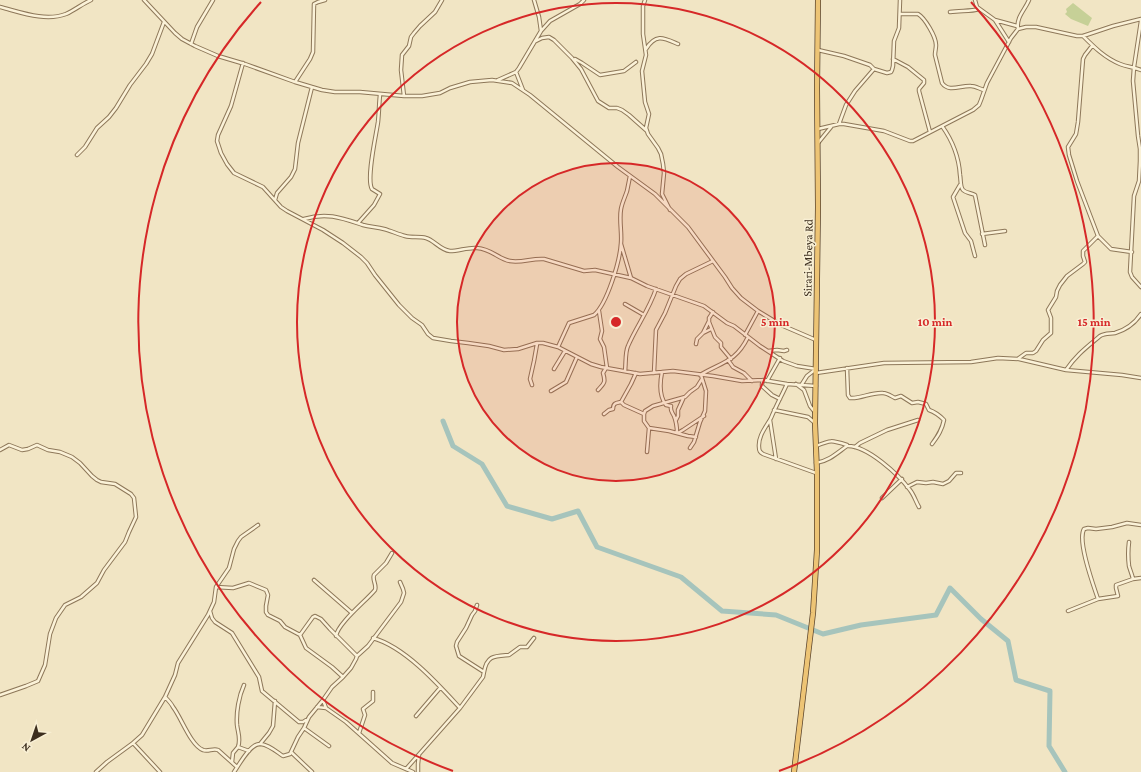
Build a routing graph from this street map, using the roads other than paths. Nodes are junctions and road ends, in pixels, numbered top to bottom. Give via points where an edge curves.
1 (91, 0) edge
2 (144, 0) edge
3 (212, 0) edge
4 (326, 0) edge
5 (442, 0) edge
6 (534, 0) edge
7 (584, 0) edge
8 (645, 0) edge
9 (818, 0) edge
10 (900, 0) edge
11 (975, 0) edge
12 (1029, 0) edge
13 (0, 7) edge
14 (980, 9) junction
15 (950, 12) dead end
16 (900, 14) junction
17 (995, 20) junction
18 (1141, 20) edge
19 (164, 21) junction
20 (1018, 28) junction
21 (541, 31) junction
22 (1083, 36) junction
23 (536, 41) junction
24 (1009, 42) junction
25 (191, 44) junction
26 (678, 44) dead end
27 (1092, 46) junction
28 (646, 49) junction
29 (817, 50) junction
30 (572, 58) junction
31 (894, 59) junction
32 (636, 62) dead end
33 (243, 63) junction
34 (1134, 67) junction
35 (874, 69) junction
36 (1141, 70) edge
37 (516, 72) junction
38 (497, 81) junction
39 (295, 82) junction
40 (312, 87) junction
41 (523, 90) junction
42 (984, 90) junction
43 (380, 94) junction
44 (404, 96) junction
45 (839, 124) junction
46 (832, 126) junction
47 (942, 126) junction
48 (818, 129) junction
49 (647, 131) junction
50 (930, 132) junction
51 (818, 144) junction
52 (77, 155) dead end
53 (630, 176) junction
54 (961, 183) junction
55 (275, 201) junction
56 (671, 212) junction
57 (304, 219) junction
58 (358, 223) junction
59 (1005, 231) dead end
60 (982, 234) junction
61 (1098, 236) junction
62 (621, 244) junction
63 (985, 245) dead end
64 (1132, 252) junction
65 (975, 256) dead end
66 (713, 261) junction
67 (615, 274) junction
68 (631, 278) junction
69 (1141, 288) edge
70 (656, 290) junction
71 (673, 295) junction
72 (625, 304) dead end
73 (599, 310) junction
74 (758, 311) junction
75 (713, 312) junction
76 (1141, 314) edge
77 (644, 315) junction
78 (709, 320) junction
79 (711, 329) junction
80 (702, 333) junction
81 (746, 336) junction
82 (816, 340) junction
83 (537, 343) junction
84 (696, 344) dead end
85 (558, 347) junction
86 (787, 350) dead end
87 (565, 351) junction
88 (768, 351) junction
89 (577, 357) junction
90 (780, 358) junction
91 (730, 359) junction
92 (1019, 359) junction
93 (606, 368) junction
94 (847, 368) junction
95 (554, 369) dead end
96 (1066, 370) junction
97 (625, 371) junction
98 (816, 371) junction
99 (662, 372) junction
100 (636, 373) junction
101 (654, 373) junction
102 (700, 375) junction
103 (1141, 378) edge
104 (703, 379) junction
105 (763, 380) junction
106 (752, 381) junction
107 (767, 381) junction
108 (787, 384) junction
109 (796, 384) junction
110 (801, 384) junction
111 (532, 386) dead end
112 (816, 386) junction
113 (598, 390) dead end
114 (551, 391) dead end
115 (683, 398) junction
116 (780, 399) junction
117 (621, 402) junction
118 (664, 403) junction
119 (774, 410) junction
120 (816, 413) junction
121 (604, 414) dead end
122 (644, 414) junction
123 (704, 416) junction
124 (676, 420) junction
125 (770, 420) junction
126 (918, 420) dead end
127 (815, 423) junction
128 (649, 428) junction
129 (677, 433) junction
130 (696, 437) junction
131 (932, 444) dead end
132 (816, 446) junction
133 (847, 446) junction
134 (855, 447) junction
135 (690, 448) dead end
136 (0, 450) edge
137 (647, 452) dead end
138 (776, 459) junction
139 (816, 463) junction
140 (817, 473) junction
141 (961, 473) dead end
142 (902, 479) junction
143 (907, 487) junction
144 (882, 498) dead end
145 (919, 507) dead end
146 (258, 525) dead end
147 (1141, 525) edge
148 (1129, 542) dead end
149 (392, 553) dead end
150 (1141, 578) edge
151 (1133, 579) junction
152 (314, 580) dead end
153 (400, 582) dead end
154 (216, 587) junction
155 (1098, 599) junction
156 (477, 606) dead end
157 (210, 611) junction
158 (1068, 611) dead end
159 (352, 613) junction
160 (300, 635) junction
161 (336, 636) junction
162 (373, 638) junction
163 (534, 638) dead end
164 (357, 656) junction
165 (484, 672) junction
166 (343, 677) junction
167 (244, 685) dead end
168 (440, 688) junction
169 (373, 692) dead end
170 (0, 695) edge
171 (165, 697) junction
172 (323, 700) junction
173 (275, 701) junction
174 (317, 707) junction
175 (326, 708) junction
176 (460, 708) junction
177 (416, 716) dead end
178 (306, 720) junction
179 (304, 728) junction
180 (359, 734) junction
181 (133, 743) junction
182 (260, 744) junction
183 (328, 746) dead end
184 (238, 747) junction
185 (249, 751) junction
186 (291, 752) junction
187 (419, 754) junction
188 (232, 763) junction
189 (237, 767) junction
190 (406, 769) junction
191 (96, 772) edge
192 (160, 772) edge
193 (234, 772) edge
194 (312, 772) edge
195 (413, 772) edge
196 (418, 772) edge
197 (794, 772) edge

1 - 13 street via 66,14 54,16 37,16
2 - 19 street
3 - 25 street
4 - 39 street via 314,4 313,52
5 - 44 street via 435,12 411,37 409,46 402,55
6 - 21 street
7 - 21 street via 550,21
8 - 28 street via 643,34
9 - 29 highway, Sirari-Mbeya Rd
10 - 16 street
11 - 14 street
12 - 20 street via 1020,17
14 - 15 street
14 - 17 street
16 - 31 street via 900,28 894,41
16 - 42 street via 918,14 926,23 935,40 935,55 944,86 971,86
17 - 20 street
17 - 24 street
18 - 22 street
18 - 34 street
19 - 25 street via 182,39
19 - 52 street via 146,64 116,108
20 - 22 street via 1036,27 1070,36
20 - 24 street
21 - 23 street
22 - 27 street
23 - 30 street via 552,38
23 - 37 street
24 - 42 street
25 - 33 street via 218,56
26 - 28 street via 658,38
27 - 34 street via 1118,64
27 - 61 street via 1083,59 1076,134 1068,147 1077,181
28 - 49 street via 642,70 645,102 649,114
29 - 35 street via 844,56
29 - 48 highway, Sirari-Mbeya Rd
30 - 32 street via 600,75 624,71
30 - 49 street via 581,68 598,101 609,108 622,110
31 - 35 street via 891,72
31 - 50 street via 924,80 920,91
33 - 39 street
33 - 55 street via 217,143 234,173 263,187
34 - 36 street
34 - 64 street via 1140,161 1139,181 1134,196
35 - 45 street via 846,105
37 - 38 street
37 - 41 street
38 - 41 street via 512,83
38 - 44 street via 470,82 429,96
39 - 40 street
40 - 43 street via 331,92
40 - 55 street via 298,143 295,169 277,193
41 - 53 street
42 - 47 street via 979,105
43 - 44 street
43 - 58 street via 370,184 372,190 380,194
45 - 46 street
45 - 50 street via 884,131 910,141
46 - 48 street
46 - 51 street
47 - 50 street
47 - 54 street via 948,133 957,156
48 - 51 highway, Sirari-Mbeya Rd
49 - 56 street via 663,164 662,194
51 - 82 highway, Sirari-Mbeya Rd
53 - 56 street via 655,194
53 - 62 street via 622,203
54 - 60 street via 963,190 974,195
54 - 65 street via 953,196
55 - 57 street via 286,211
56 - 66 street via 688,227
57 - 58 street via 330,215
57 - 83 street via 361,257 399,304 433,338 504,350 523,349
58 - 67 street via 409,237 425,238 449,251 483,248 506,260 522,262 544,259 584,272 595,270
59 - 60 street
60 - 63 street
61 - 64 street via 1111,249
61 - 92 street via 1083,251 1085,262 1067,276 1058,289 1048,310 1051,333 1036,351 1026,353
62 - 67 street
62 - 68 street
64 - 69 street via 1130,272
66 - 71 street via 684,275
66 - 74 street via 741,298
67 - 68 street
67 - 73 street
68 - 70 street
70 - 71 street
70 - 77 street
71 - 75 street via 704,306
71 - 101 street via 656,330
72 - 77 street
73 - 85 street via 594,315 569,323
73 - 93 street via 602,331 600,339 604,347
74 - 81 street
74 - 82 street via 781,326
75 - 78 street
75 - 81 street
76 - 96 street via 1127,327 1100,336 1073,360
77 - 97 street via 627,346
78 - 79 street
78 - 80 street
79 - 80 street
79 - 91 street
80 - 84 street
81 - 88 street
81 - 91 street via 737,354
82 - 98 highway, Sirari-Mbeya Rd
83 - 85 street
83 - 111 street via 530,377
85 - 87 street
86 - 88 street
87 - 89 street
87 - 95 street
88 - 90 street
89 - 93 street
89 - 114 street via 566,382
90 - 98 street
90 - 107 street
91 - 102 street
91 - 106 street via 733,367
92 - 94 street via 884,363
92 - 96 street
93 - 97 street
93 - 113 street via 603,373 604,382
94 - 98 street
94 - 131 street via 850,398 878,393 895,398 901,396 912,403 926,404 929,410 942,418 942,428
96 - 103 street
97 - 100 street
98 - 110 street via 807,376
98 - 112 highway, Sirari-Mbeya Rd
99 - 101 street
99 - 102 street
99 - 118 street via 660,387
100 - 101 street
100 - 117 street
102 - 104 street
102 - 106 street
104 - 115 street via 695,390
104 - 123 street via 706,391
105 - 106 street
105 - 107 street
105 - 116 street via 762,386
107 - 108 street
108 - 109 street
108 - 116 street
109 - 110 street
109 - 120 street via 804,390 810,406
110 - 112 street
112 - 120 highway, Sirari-Mbeya Rd
115 - 118 street
115 - 124 street
116 - 119 street
117 - 121 street via 615,403 613,409
117 - 122 street
118 - 122 street via 653,406
118 - 124 street via 671,406
119 - 125 street
119 - 127 street via 808,417
120 - 127 highway, Sirari-Mbeya Rd
122 - 128 street via 644,421
123 - 129 street
123 - 130 street
124 - 129 street
125 - 138 street
125 - 138 street via 758,449
126 - 134 street via 887,430
127 - 132 highway, Sirari-Mbeya Rd
128 - 129 street
128 - 137 street
129 - 130 street
130 - 135 street
132 - 133 street via 832,440
132 - 139 highway, Sirari-Mbeya Rd
133 - 134 street
133 - 139 street via 825,461
134 - 142 street via 881,461
136 - 170 street via 9,445 22,450 37,445 72,457 97,480 115,484 131,494 134,498 136,517 125,542 99,581 81,598 65,605 56,618 50,634 45,665 38,681
138 - 140 street
139 - 140 highway, Sirari-Mbeya Rd
140 - 197 highway, Sirari-Mbeya Rd via 817,550 813,613
141 - 143 street via 956,473 943,484 917,482
142 - 143 street
142 - 144 street
143 - 145 street
146 - 154 street via 238,541 229,568
147 - 155 street via 1127,523 1112,527 1088,528 1082,532 1087,565
148 - 151 street via 1129,567
149 - 159 street via 373,577 375,590
150 - 151 street
151 - 155 street via 1116,585 1118,596
152 - 159 street
153 - 162 street via 404,593 401,602
154 - 157 street
154 - 160 street via 233,588 249,583 266,590 268,615
155 - 158 street
156 - 165 street via 456,646 459,656
157 - 171 street via 178,663
157 - 173 street via 215,622 232,633 259,677 262,691
159 - 161 street
160 - 161 street via 315,616
160 - 166 street via 306,648
161 - 164 street
162 - 164 street
162 - 168 street via 401,652
163 - 165 street via 526,647 520,647 513,654 491,658
164 - 166 street
165 - 176 street
166 - 172 street
167 - 184 street via 238,710
168 - 176 street
168 - 177 street
169 - 180 street via 373,701 363,709 365,715
171 - 181 street via 142,736
171 - 188 street via 195,744 207,751 218,750
172 - 174 street
172 - 175 street
173 - 178 street via 299,722
173 - 182 street via 273,726
174 - 175 street
174 - 178 street
175 - 180 street
176 - 187 street
178 - 179 street
179 - 183 street
179 - 186 street
180 - 190 street via 392,763
181 - 191 street
181 - 192 street
182 - 185 street via 254,745
182 - 186 street via 283,756
184 - 185 street
184 - 188 street via 233,753
185 - 189 street
186 - 194 street
187 - 190 street
187 - 196 street
188 - 189 street
189 - 193 street
190 - 195 street

